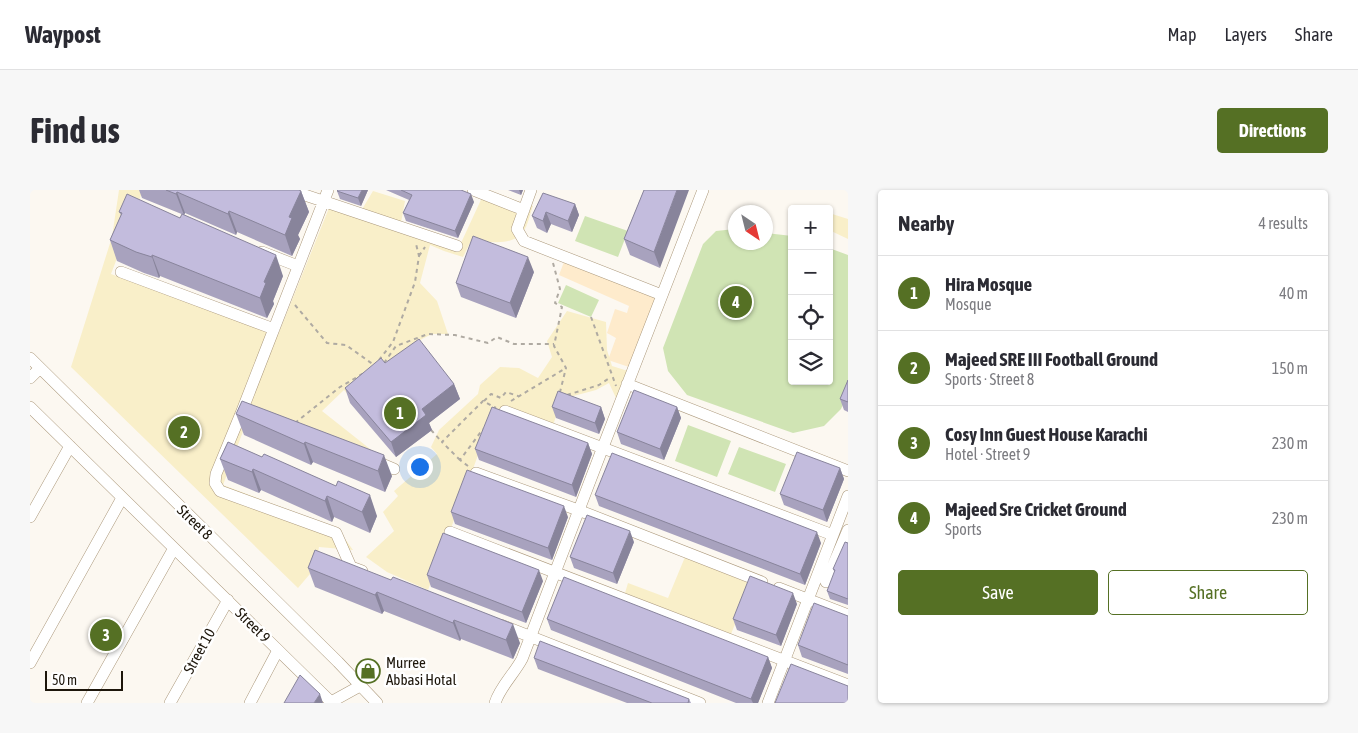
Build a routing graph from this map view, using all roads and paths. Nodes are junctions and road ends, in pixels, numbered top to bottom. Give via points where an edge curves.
1 (290, 190) edge
2 (328, 190) edge
3 (473, 190) edge
4 (531, 190) edge
5 (703, 190) edge
6 (323, 202) junction
7 (524, 210) junction
8 (414, 232) junction
9 (457, 246) dead end
10 (252, 249) edge
11 (549, 251) junction
12 (298, 266) junction
13 (120, 272) dead end
14 (287, 295) junction
15 (662, 295) junction
16 (591, 317) dead end
17 (274, 329) junction
18 (554, 344) junction
19 (30, 358) edge
20 (377, 364) edge
21 (382, 365) edge
22 (40, 368) junction
23 (378, 368) edge
24 (364, 372) edge
25 (612, 377) junction
26 (30, 378) edge
27 (627, 384) junction
28 (566, 395) edge
29 (518, 396) dead end
30 (558, 398) edge
31 (621, 400) junction
32 (483, 401) junction
33 (30, 407) edge
34 (504, 411) joint
35 (288, 428) edge
36 (432, 430) dead end
37 (442, 442) junction
38 (70, 446) junction
39 (603, 447) junction
40 (368, 459) edge
41 (460, 460) dead end
42 (394, 469) dead end
43 (848, 470) edge
44 (476, 473) edge
45 (848, 496) edge
46 (122, 498) junction
47 (578, 510) junction
48 (30, 517) edge
49 (848, 530) edge
50 (450, 532) dead end
51 (833, 535) junction
52 (174, 548) junction
53 (555, 573) junction
54 (376, 577) edge
55 (826, 582) dead end
56 (807, 599) junction
57 (228, 600) junction
58 (848, 615) edge
59 (494, 622) edge
60 (531, 636) junction
61 (278, 650) junction
62 (783, 661) junction
63 (30, 663) edge
64 (848, 685) edge
65 (360, 686) junction
66 (379, 702) edge
67 (87, 703) edge
68 (170, 703) edge
69 (250, 703) edge
70 (331, 703) edge
71 (495, 703) edge
72 (700, 703) edge
73 (768, 703) edge

1 - 6 street
2 - 6 street
3 - 7 street
4 - 7 street
5 - 15 street
6 - 8 street
6 - 12 street
7 - 11 street via 517,229 524,241
8 - 9 street
8 - 20 path via 418,256 415,282 392,342
10 - 12 street
11 - 15 street
11 - 18 path via 560,289 555,303 562,308
12 - 14 street
13 - 17 street
14 - 17 street
14 - 23 path via 327,343 346,345
15 - 27 street
16 - 25 path
17 - 54 street via 247,412 216,474 215,483 220,491 336,533 351,567
18 - 21 path via 514,344 497,337 488,343 455,335 428,334 396,346
18 - 30 path via 566,368
19 - 22 street, Street 8
22 - 26 street
22 - 65 street, Street 8
24 - 35 path
25 - 28 path via 599,385
25 - 31 path
27 - 31 street
27 - 43 street
29 - 32 path via 506,392 502,398 491,394
31 - 39 street
32 - 34 path
32 - 37 path
33 - 38 street, Street 9
34 - 39 street
36 - 37 path
37 - 41 path
38 - 46 street, Street 9
38 - 48 street
39 - 47 street
39 - 51 street
40 - 42 street
44 - 47 street
45 - 51 street
46 - 52 street, Street 9
46 - 63 street
47 - 53 street
47 - 56 street
49 - 55 street
50 - 53 street
51 - 56 street
52 - 57 street, Street 9
52 - 67 street
53 - 60 street
53 - 62 street
56 - 58 street
56 - 62 street
57 - 61 street, Street 9
57 - 68 street, Street 10
59 - 60 street
60 - 71 street via 522,660 498,693
60 - 72 street
61 - 69 street
61 - 70 street, Street 9
62 - 64 street
62 - 73 street
65 - 66 street, Street 8
65 - 70 street

